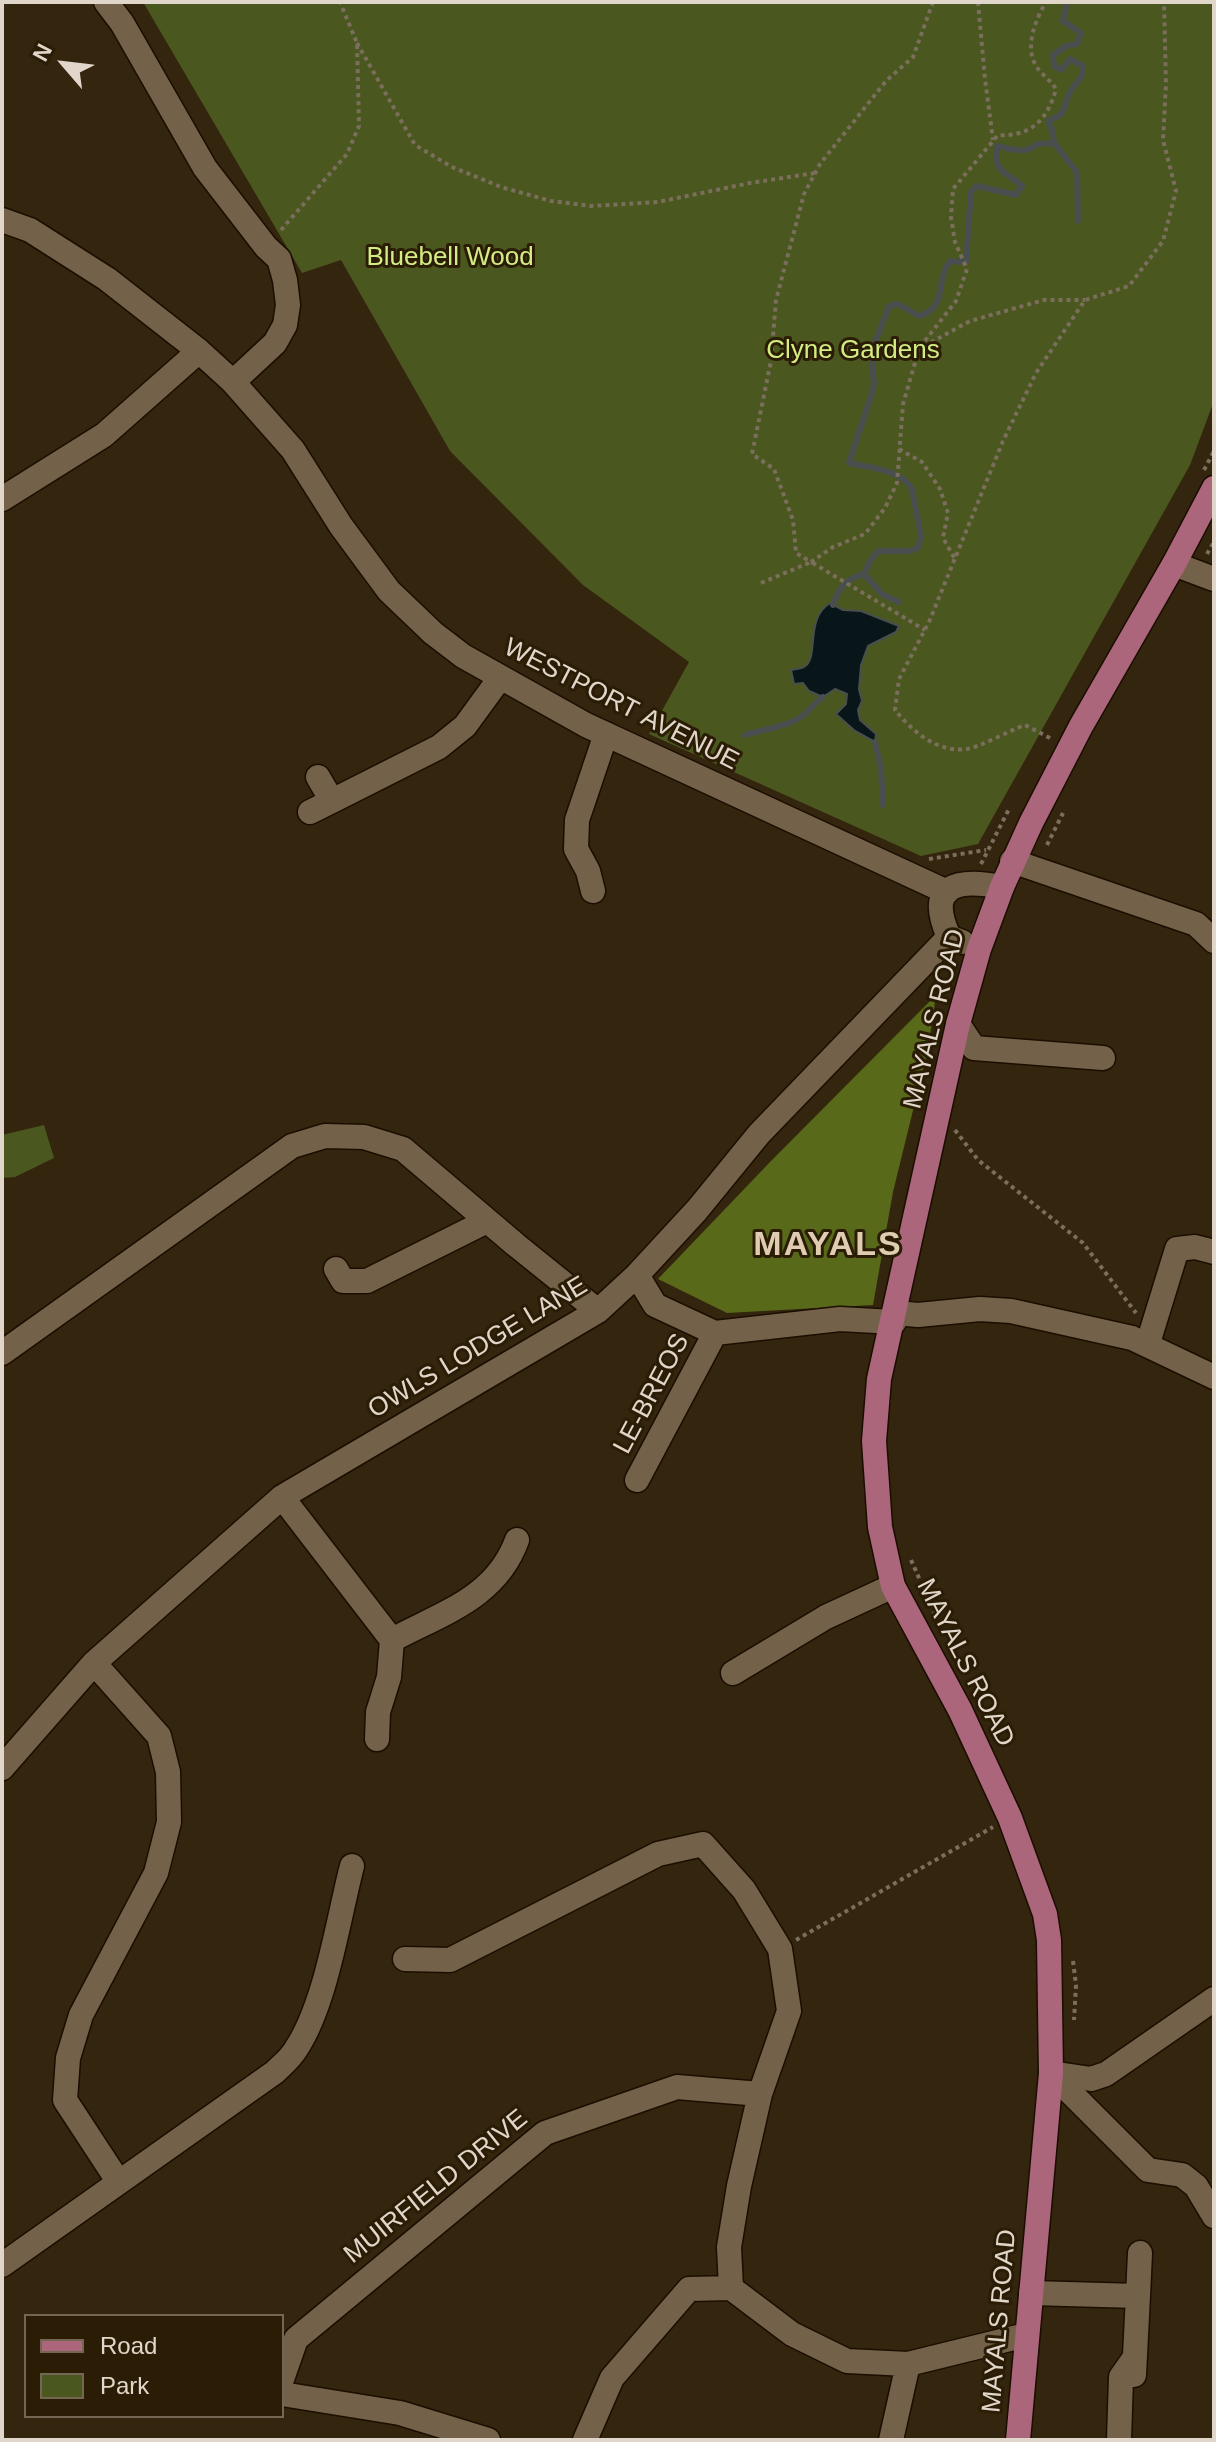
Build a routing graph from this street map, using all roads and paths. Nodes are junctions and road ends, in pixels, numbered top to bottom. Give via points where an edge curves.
1 (106, 2) edge
2 (340, 2) edge
3 (933, 2) edge
4 (978, 2) edge
5 (1046, 2) edge
6 (1164, 2) edge
7 (357, 43) junction
8 (993, 140) junction
9 (815, 173) junction
10 (2, 220) edge
11 (266, 247) junction
12 (1085, 300) junction
13 (919, 349) junction
14 (199, 351) junction
15 (233, 382) junction
16 (899, 449) junction
17 (1214, 451) edge
18 (1206, 485) edge
19 (2, 499) edge
20 (1214, 542) edge
21 (955, 559) junction
22 (811, 562) junction
23 (1174, 564) junction
24 (1206, 576) edge
25 (761, 583) dead end
26 (925, 630) junction
27 (500, 678) junction
28 (606, 734) junction
29 (1055, 742) dead end
30 (318, 777) dead end
31 (332, 801) junction
32 (1068, 803) dead end
33 (310, 812) dead end
34 (986, 850) dead end
35 (1024, 865) junction
36 (907, 873) junction
37 (1002, 887) junction
38 (593, 891) dead end
39 (947, 892) junction
40 (1205, 926) edge
41 (949, 937) junction
42 (1214, 941) edge
43 (979, 949) junction
44 (958, 1024) junction
45 (1103, 1058) dead end
46 (943, 1095) junction
47 (959, 1117) dead end
48 (956, 1131) junction
49 (952, 1146) dead end
50 (487, 1221) junction
51 (1214, 1252) edge
52 (336, 1269) dead end
53 (637, 1275) junction
54 (598, 1311) junction
55 (895, 1317) junction
56 (715, 1333) junction
57 (1140, 1341) junction
58 (2, 1353) edge
59 (1214, 1377) edge
60 (637, 1480) dead end
61 (282, 1497) junction
62 (517, 1540) dead end
63 (906, 1549) dead end
64 (893, 1586) junction
65 (935, 1615) dead end
66 (392, 1640) junction
67 (94, 1663) junction
68 (733, 1673) dead end
69 (377, 1739) dead end
70 (2, 1768) edge
71 (1010, 1818) junction
72 (352, 1866) dead end
73 (780, 1949) junction
74 (405, 1959) dead end
75 (1214, 1999) edge
76 (1051, 2073) junction
77 (760, 2094) junction
78 (118, 2181) junction
79 (1214, 2216) edge
80 (1140, 2253) dead end
81 (2, 2265) edge
82 (731, 2288) junction
83 (1031, 2293) junction
84 (1138, 2296) junction
85 (1026, 2335) junction
86 (908, 2364) junction
87 (284, 2373) edge
88 (284, 2394) edge
89 (488, 2440) edge
90 (585, 2440) edge
91 (891, 2440) edge
92 (1018, 2440) edge
93 (1119, 2440) edge

1 - 11 street via 205,168
2 - 7 path
3 - 9 path via 913,57 886,81
4 - 8 path
5 - 8 path via 1035,21 1033,61 1056,89 1053,101 1040,124
6 - 12 path via 1163,140 1176,191 1170,216 1163,241 1129,286
7 - 9 path via 415,145 452,167 551,201 591,206 658,202
7 - 11 path via 359,126 347,154
8 - 13 path via 953,189 955,242 967,269 956,301
9 - 22 path via 804,194 776,300 771,361 752,454 774,469 793,520 796,553
10 - 14 street, WESTPORT AVENUE via 30,230 107,279
11 - 15 street via 279,259 285,280 285,325 275,343
12 - 13 path via 1044,300 970,321
12 - 21 path via 1036,373
13 - 16 path via 906,387
14 - 15 street, WESTPORT AVENUE
14 - 19 street via 104,435
15 - 27 street, WESTPORT AVENUE via 293,450 389,591 433,633
16 - 21 path via 922,462 940,489 948,513 943,538
16 - 22 path via 897,483 875,523 865,534
17 - 18 path
18 - 23 main road, MAYALS ROAD
20 - 24 path
21 - 26 path
22 - 25 path
22 - 26 path
23 - 24 street
23 - 35 main road, MAYALS ROAD via 1081,726
26 - 29 path via 899,679 895,710 909,727 948,749 968,749 1025,725
27 - 28 street, WESTPORT AVENUE
27 - 31 street via 465,726 439,747
28 - 36 street, WESTPORT AVENUE
28 - 38 street via 577,820 576,849
30 - 31 street
31 - 33 street
32 - 35 path
34 - 36 path via 914,859
35 - 37 main road, MAYALS ROAD
35 - 40 street
36 - 39 street, WESTPORT AVENUE
37 - 39 street via 973,881 957,883
37 - 43 main road, MAYALS ROAD
39 - 41 street via 939,915
40 - 42 street
41 - 43 street
41 - 53 street, OWLS LODGE LANE via 759,1134
43 - 44 main road, MAYALS ROAD
44 - 45 street via 974,1048
44 - 46 main road, MAYALS ROAD
46 - 48 path via 946,1118
46 - 55 main road, MAYALS ROAD
47 - 48 path
48 - 49 path
48 - 57 path via 978,1160 1083,1243 1139,1318
50 - 52 street via 367,1281 343,1281
50 - 54 street
50 - 58 street via 403,1149 364,1137 325,1136 292,1146
51 - 57 street via 1177,1249
53 - 54 street, OWLS LODGE LANE
53 - 56 street via 655,1305
54 - 61 street, OWLS LODGE LANE
55 - 56 street
55 - 57 street via 1011,1311
55 - 64 main road, MAYALS ROAD via 879,1379 874,1441 880,1527
56 - 60 street, LE-BREOS
57 - 59 street
61 - 66 street
61 - 67 street, OWLS LODGE LANE
62 - 66 street via 505,1567 481,1593
63 - 65 path
64 - 68 street via 826,1617
64 - 71 main road, MAYALS ROAD
66 - 69 street
67 - 70 street, OWLS LODGE LANE
67 - 78 street via 159,1736 168,1772 169,1822 156,1873 81,2015 68,2058 65,2100
71 - 73 path
71 - 76 main road, MAYALS ROAD via 1045,1914
72 - 78 street via 319,1999 294,2052 275,2072
73 - 74 street via 744,1890 703,1844 658,1854 450,1960
73 - 77 street via 789,2011
75 - 76 street via 1106,2074 1091,2079
76 - 79 street via 1148,2170 1182,2175 1196,2186
76 - 83 main road, MAYALS ROAD
77 - 82 street via 729,2247
77 - 87 street, MUIRFIELD DRIVE via 677,2087 545,2133 296,2339
78 - 81 street
80 - 84 street
82 - 86 street via 792,2334 847,2361
82 - 90 street via 689,2289 612,2378
83 - 84 street
83 - 85 main road, MAYALS ROAD
84 - 93 street via 1134,2367 1127,2365 1121,2377
85 - 86 street
85 - 92 main road, MAYALS ROAD
86 - 91 street
88 - 89 street via 400,2413

